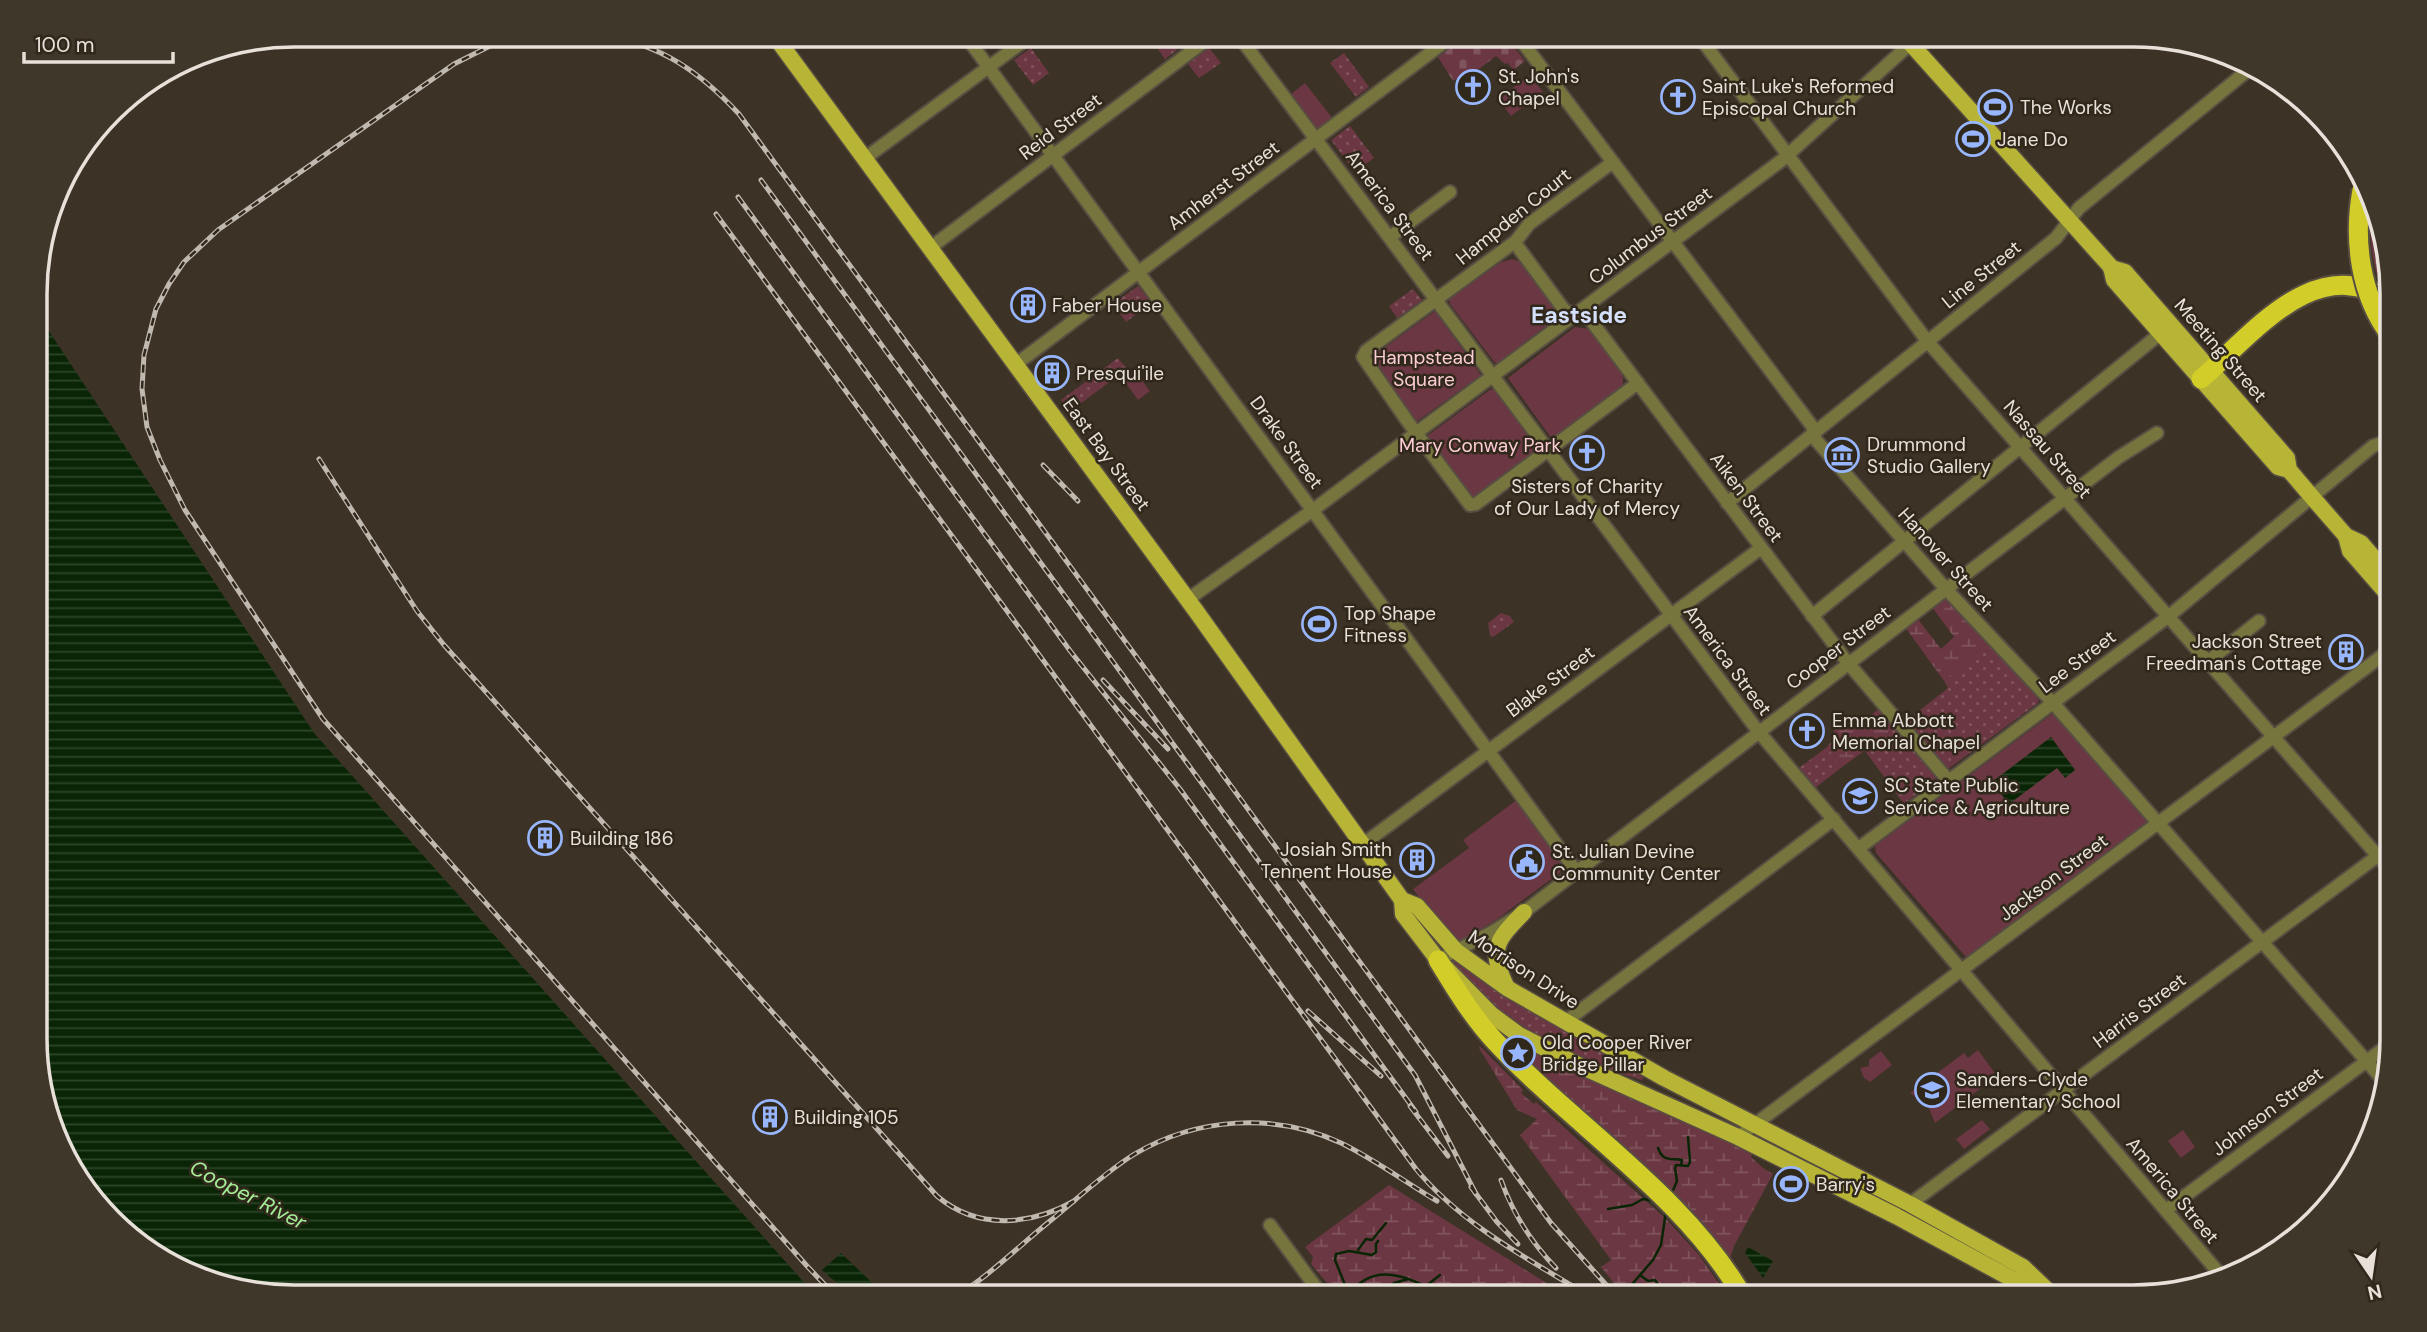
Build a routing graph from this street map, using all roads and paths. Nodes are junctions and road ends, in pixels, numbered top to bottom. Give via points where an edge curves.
1 (783, 47) edge
2 (974, 47) edge
3 (1016, 47) edge
4 (1197, 47) edge
5 (1247, 47) edge
6 (1438, 47) edge
7 (1526, 47) edge
8 (1707, 47) edge
9 (1902, 47) edge
10 (1919, 47) edge
11 (989, 67) junction
12 (2244, 74) edge
13 (1317, 139) junction
14 (1054, 155) junction
15 (1788, 155) junction
16 (864, 159) junction
17 (1613, 162) junction
18 (1450, 192) dead end
19 (2361, 200) edge
20 (2069, 221) junction
21 (1390, 237) junction
22 (1673, 242) junction
23 (1514, 243) junction
24 (930, 248) junction
25 (2111, 268) junction
26 (1139, 273) junction
27 (2379, 296) edge
28 (1437, 300) junction
29 (1576, 314) junction
30 (2379, 315) edge
31 (2161, 333) junction
32 (1928, 342) junction
33 (1016, 365) junction
34 (2206, 375) junction
35 (1493, 376) junction
36 (1638, 383) junction
37 (1415, 433) junction
38 (2157, 433) dead end
39 (1814, 434) junction
40 (2379, 444) edge
41 (2021, 447) junction
42 (1549, 451) junction
43 (2312, 497) junction
44 (2065, 498) junction
45 (1727, 503) junction
46 (1313, 510) junction
47 (2346, 536) junction
48 (1904, 542) junction
49 (1761, 548) junction
50 (2379, 564) edge
51 (2379, 585) edge
52 (1946, 589) junction
53 (1187, 600) junction
54 (1670, 615) junction
55 (1812, 616) junction
56 (2169, 616) junction
57 (2259, 621) dead end
58 (2379, 657) edge
59 (2207, 662) junction
60 (1848, 663) junction
61 (2053, 703) junction
62 (1758, 731) junction
63 (2272, 736) junction
64 (1489, 750) junction
65 (1949, 781) junction
66 (1834, 819) junction
67 (2158, 823) junction
68 (1362, 845) junction
69 (1859, 849) junction
70 (2378, 856) joint
71 (1577, 871) junction
72 (1402, 900) joint
73 (1524, 912) junction
74 (2262, 942) junction
75 (1447, 956) junction
76 (1962, 970) junction
77 (1507, 988) junction
78 (1565, 1021) junction
79 (2379, 1052) edge
80 (2367, 1061) junction
81 (2377, 1073) edge
82 (2063, 1091) junction
83 (1754, 1125) junction
84 (1738, 1137) junction
85 (1910, 1205) junction
86 (2166, 1210) junction
87 (1270, 1225) dead end
88 (2217, 1270) edge
89 (1314, 1285) edge
90 (1735, 1285) edge
91 (2025, 1285) edge
92 (2040, 1285) edge

1 - 16 main road, East Bay Street
2 - 11 street, Drake Street
3 - 11 street
4 - 14 street, Reid Street
5 - 13 street, America Street
6 - 13 street, Amherst Street
7 - 17 street, Hanover Street
8 - 15 street, Nassau Street
9 - 15 street, Columbus Street
10 - 20 main road, Meeting Street
11 - 14 street, Drake Street
11 - 16 street
12 - 20 street, Line Street
13 - 21 street, America Street
13 - 26 street, Amherst Street
14 - 24 street, Reid Street
14 - 26 street, Drake Street
15 - 22 street, Columbus Street
15 - 32 street, Nassau Street
16 - 24 main road, East Bay Street
17 - 22 street, Hanover Street
17 - 23 street, Hampden Court via 1530,224
18 - 21 street
19 - 30 highway, bridge via 2358,249
20 - 25 main road, Meeting Street
20 - 32 street, Line Street via 2056,238
21 - 28 street, America Street
22 - 29 street, Columbus Street
22 - 39 street, Hanover Street
23 - 28 street, Hampden Court
23 - 29 street, Aiken Street via 1562,308
24 - 33 main road, East Bay Street
25 - 31 main road, Meeting Street via 2114,280
25 - 34 main road, Meeting Street via 2125,272
26 - 33 street, Amherst Street
26 - 46 street, Drake Street
27 - 34 highway via 2366,288 2319,288 2289,303
28 - 35 street, America Street
28 - 37 street, Hampden Court via 1363,357
29 - 35 street, Columbus Street
29 - 36 street, Aiken Street via 1589,318
31 - 34 main road, Meeting Street
31 - 41 street
32 - 39 street, Line Street
32 - 41 street, Nassau Street
33 - 53 main road, East Bay Street
34 - 43 main road, Meeting Street via 2287,458 2289,470
35 - 37 street, Columbus Street
35 - 42 street, America Street
36 - 42 street
36 - 45 street, Aiken Street
37 - 42 street via 1470,505
37 - 46 street, Columbus Street
38 - 44 street, Cooper Street
39 - 45 street, Line Street
39 - 48 street, Hanover Street
40 - 43 street, Lee Street
41 - 44 street, Nassau Street
41 - 48 street
42 - 54 street, America Street
43 - 47 main road, Meeting Street
43 - 56 street, Lee Street
44 - 52 street, Cooper Street
44 - 56 street, Nassau Street
45 - 49 street, Aiken Street
46 - 53 street, Columbus Street
46 - 64 street, Drake Street
47 - 50 main road, Meeting Street via 2361,543
47 - 51 main road, Meeting Street via 2350,551
48 - 52 street, Hanover Street
48 - 55 street
49 - 54 street, Blake Street
49 - 55 street, Aiken Street
52 - 60 street, Cooper Street
52 - 61 street, Hanover Street
53 - 68 main road, East Bay Street
54 - 62 street, America Street
54 - 64 street, Blake Street
55 - 60 street, Aiken Street
56 - 59 street, Nassau Street
56 - 61 street, Lee Street
57 - 59 street
58 - 63 street, Jackson Street
59 - 63 street, Nassau Street
60 - 62 street, Cooper Street
60 - 65 street, Aiken Street
61 - 65 street, Lee Street
61 - 67 street, Hanover Street
62 - 66 street, America Street
62 - 71 street, Cooper Street
63 - 67 street, Jackson Street
63 - 70 street, Nassau Street
64 - 68 street, Blake Street
64 - 71 street, Drake Street
65 - 69 street, Lee Street
66 - 69 street, America Street
66 - 78 street
67 - 74 street, Hanover Street
67 - 76 street, Jackson Street
68 - 72 main road, East Bay Street
69 - 76 street, America Street
70 - 74 street, Harris Street
71 - 73 street, Cooper Street
72 - 75 main road, Morrison Drive via 1403,914
73 - 75 street, Cooper Street
73 - 77 main road via 1497,944 1495,960
74 - 80 street, Hanover Street
74 - 82 street, Harris Street
75 - 77 main road, Morrison Drive
75 - 84 main road, Morrison Drive via 1492,1015 1519,1035
75 - 90 highway via 1464,1003 1492,1038 1676,1211
76 - 82 street, America Street
76 - 83 street, Jackson Street
77 - 78 main road, Morrison Drive
78 - 83 main road, Morrison Drive
79 - 80 street, Johnson Street
80 - 81 street, Hanover Street
80 - 86 street, Johnson Street
82 - 85 street, Harris Street
82 - 86 street, America Street
83 - 84 street, Jackson Street
83 - 85 main road, Morrison Drive
84 - 91 main road, Morrison Drive
85 - 92 main road, Morrison Drive via 2023,1267
86 - 88 street, America Street
87 - 89 street

